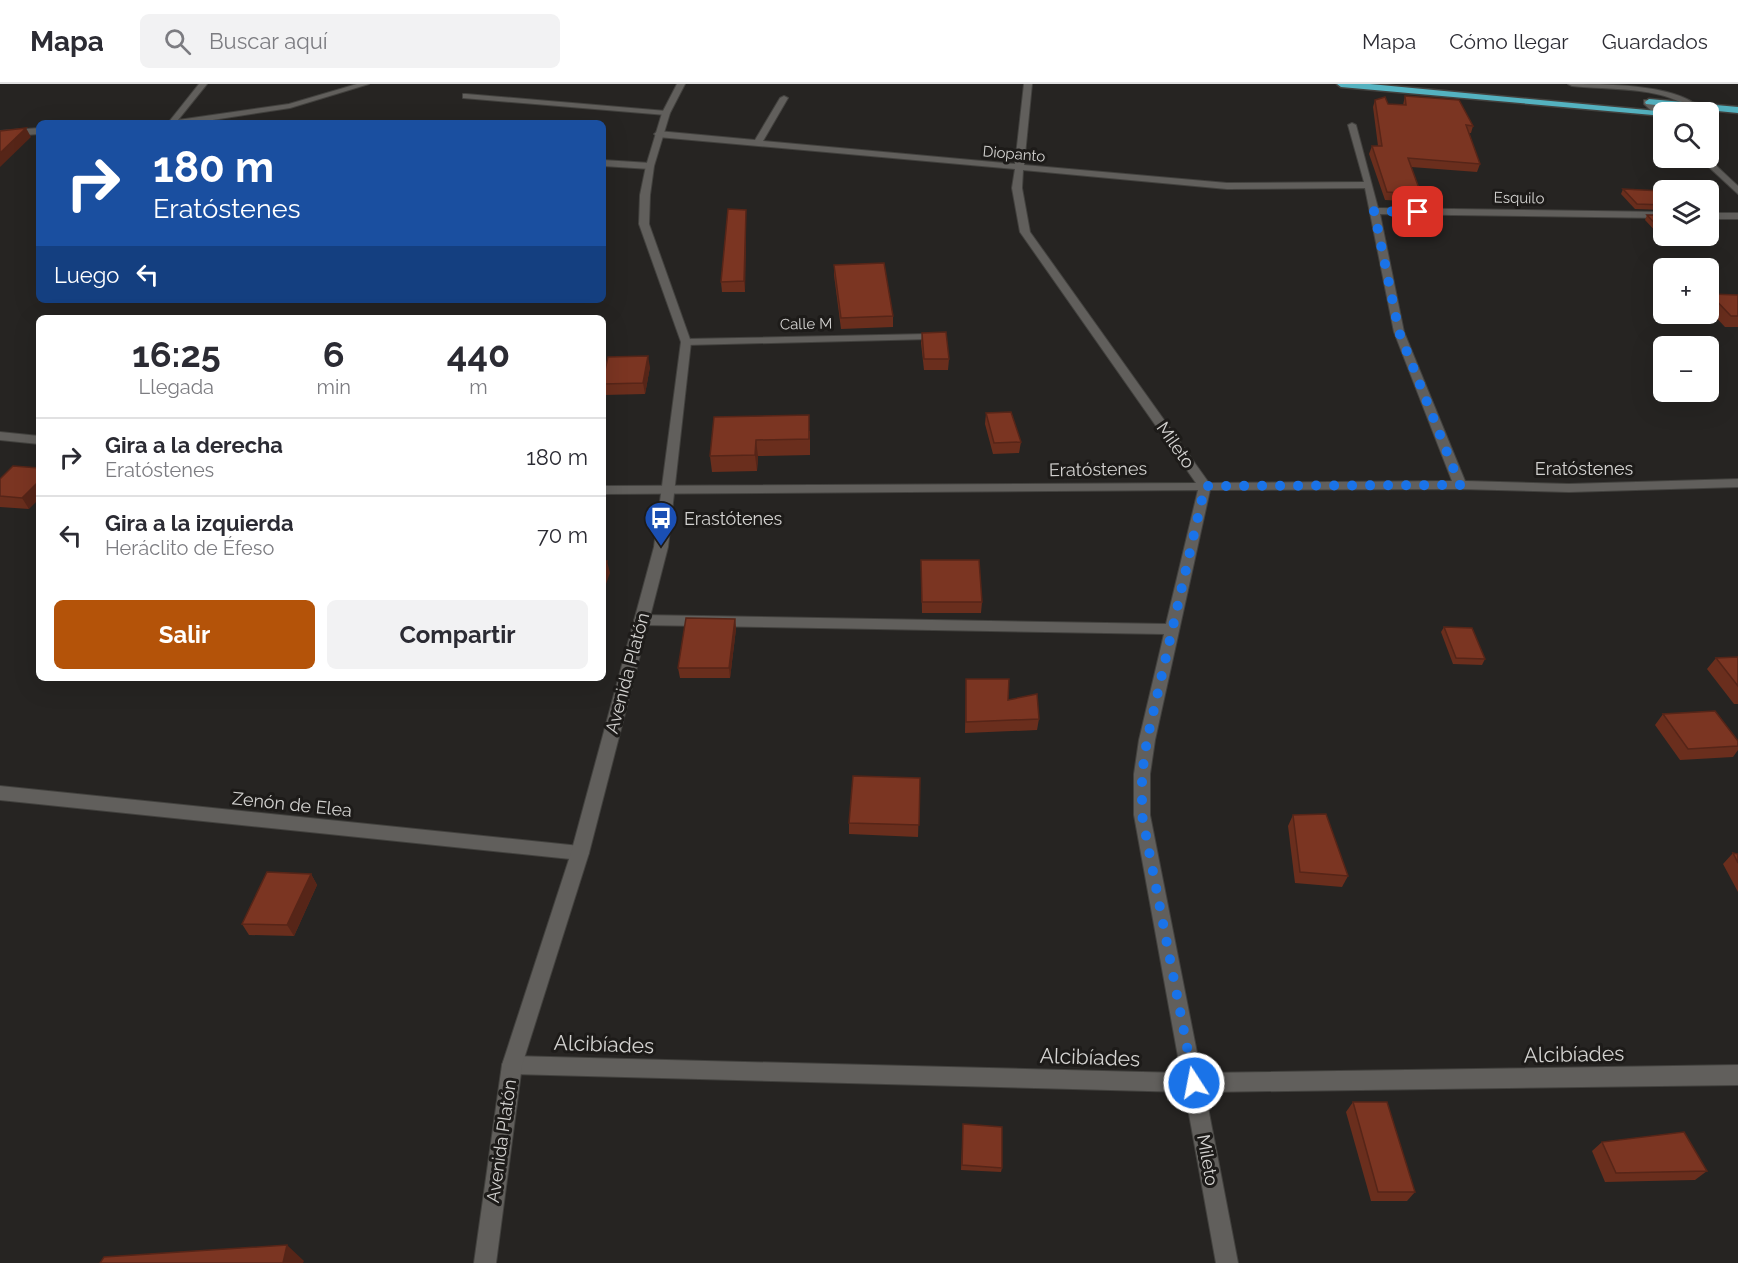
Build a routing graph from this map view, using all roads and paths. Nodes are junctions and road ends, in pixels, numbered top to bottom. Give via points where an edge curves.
1 (203, 84) edge
2 (364, 84) edge
3 (681, 84) edge
4 (1028, 84) edge
5 (1341, 84) edge
6 (1451, 84) edge
7 (1572, 84) edge
8 (466, 96) dead end
9 (784, 98) dead end
10 (1647, 102) junction
11 (1690, 102) edge
12 (1653, 103) edge
13 (1653, 108) edge
14 (1719, 108) edge
15 (1738, 110) edge
16 (666, 113) junction
17 (1653, 114) edge
18 (1719, 118) edge
19 (174, 120) edge
20 (197, 120) edge
21 (1738, 120) edge
22 (1352, 125) dead end
23 (36, 131) edge
24 (0, 134) edge
25 (658, 134) junction
26 (758, 143) junction
27 (606, 163) edge
28 (650, 166) junction
29 (1018, 168) junction
30 (1714, 168) edge
31 (1369, 185) junction
32 (1738, 191) edge
33 (1374, 211) junction
34 (1653, 215) edge
35 (1719, 216) edge
36 (1738, 216) edge
37 (927, 337) edge
38 (686, 342) junction
39 (0, 436) edge
40 (36, 440) edge
41 (1738, 483) edge
42 (1460, 485) junction
43 (1205, 486) junction
44 (606, 490) edge
45 (669, 491) junction
46 (641, 620) junction
47 (1172, 629) junction
48 (0, 793) edge
49 (580, 854) junction
50 (512, 1065) junction
51 (1738, 1075) edge
52 (1194, 1083) junction
53 (485, 1263) edge
54 (1227, 1263) edge

1 - 19 street
2 - 20 street via 290,106
3 - 16 street, Avenida Platón
4 - 29 street, Mileto
5 - 17 highway
6 - 10 highway
7 - 11 street via 1668,94
8 - 16 street
9 - 26 street
10 - 12 highway
10 - 13 street
14 - 15 highway
16 - 25 street, Avenida Platón
18 - 21 highway
22 - 31 street
23 - 24 street
25 - 26 street, Diopanto
25 - 28 street, Avenida Platón
26 - 29 street, Diopanto
27 - 28 street
28 - 38 street, Avenida Platón via 644,224
29 - 31 street, Diopanto via 1227,186
29 - 43 street, Mileto via 1017,188 1025,232
30 - 32 street
31 - 33 street
33 - 34 street, Esquilo
33 - 42 street via 1399,332
35 - 36 street
37 - 38 street, Calle M
38 - 45 street, Avenida Platón
39 - 40 street
41 - 42 street, Eratóstenes via 1569,488
42 - 43 street, Eratóstenes
43 - 45 street, Eratóstenes
43 - 47 street, Mileto
44 - 45 street, Eratóstenes
45 - 46 street, Avenida Platón via 661,547
46 - 47 street
46 - 49 street, Avenida Platón
47 - 52 street, Mileto via 1147,740 1142,815
48 - 49 street, Zenón de Elea
49 - 50 street, Avenida Platón
50 - 52 street, Alcibíades
50 - 53 street, Avenida Platón
51 - 52 street, Alcibíades
52 - 54 street, Mileto

